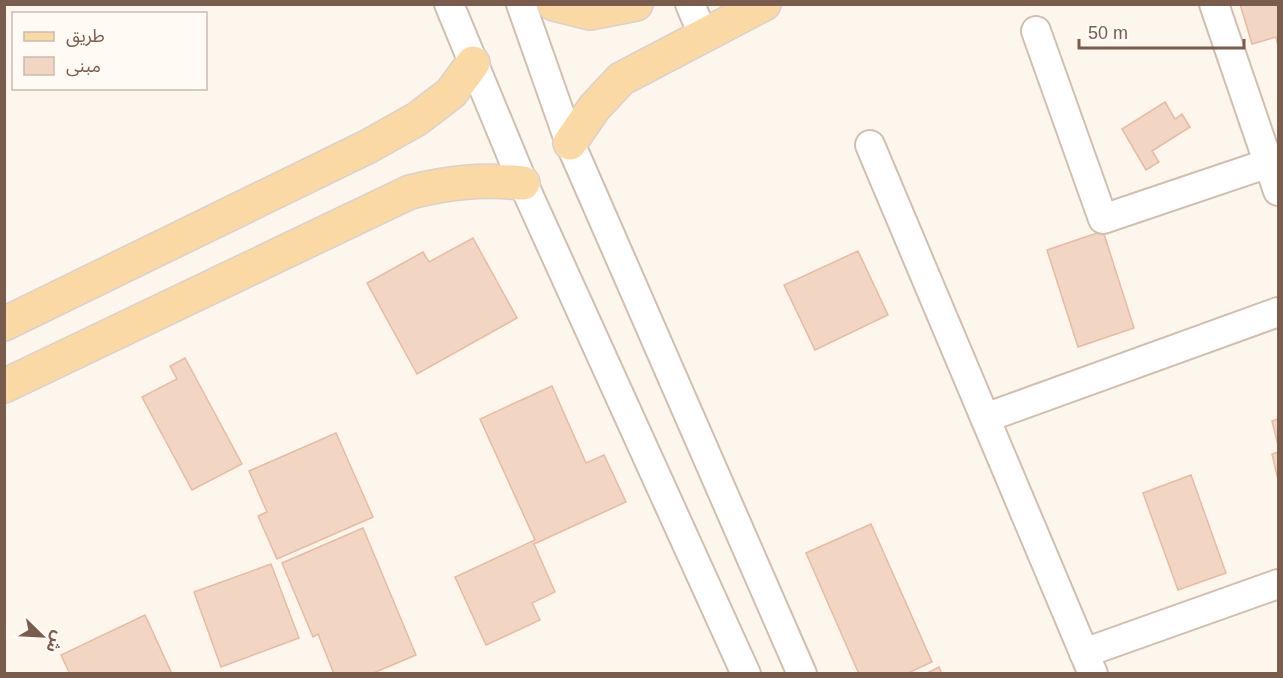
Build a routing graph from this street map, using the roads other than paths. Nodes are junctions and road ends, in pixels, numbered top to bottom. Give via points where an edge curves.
1 (449, 4) edge
2 (520, 4) edge
3 (554, 4) edge
4 (636, 4) edge
5 (690, 4) edge
6 (764, 4) edge
7 (1214, 4) edge
8 (1036, 31) dead end
9 (704, 38) junction
10 (473, 63) junction
11 (570, 142) junction
12 (870, 145) dead end
13 (1269, 163) junction
14 (523, 183) junction
15 (1278, 191) edge
16 (1278, 312) edge
17 (4, 324) edge
18 (4, 386) edge
19 (985, 418) junction
20 (1278, 584) edge
21 (1088, 663) edge
22 (746, 674) edge
23 (802, 674) edge

1 - 10 street
2 - 11 street
3 - 4 main road via 590,13
5 - 9 street
6 - 9 main road
7 - 13 street
8 - 13 street via 1103,219
9 - 11 main road via 621,79
10 - 14 street
10 - 17 main road via 451,93 367,147
11 - 23 street
12 - 19 street
13 - 15 street
14 - 18 main road via 485,179 450,182 410,192
14 - 22 street
16 - 19 street
19 - 21 street
20 - 21 street

